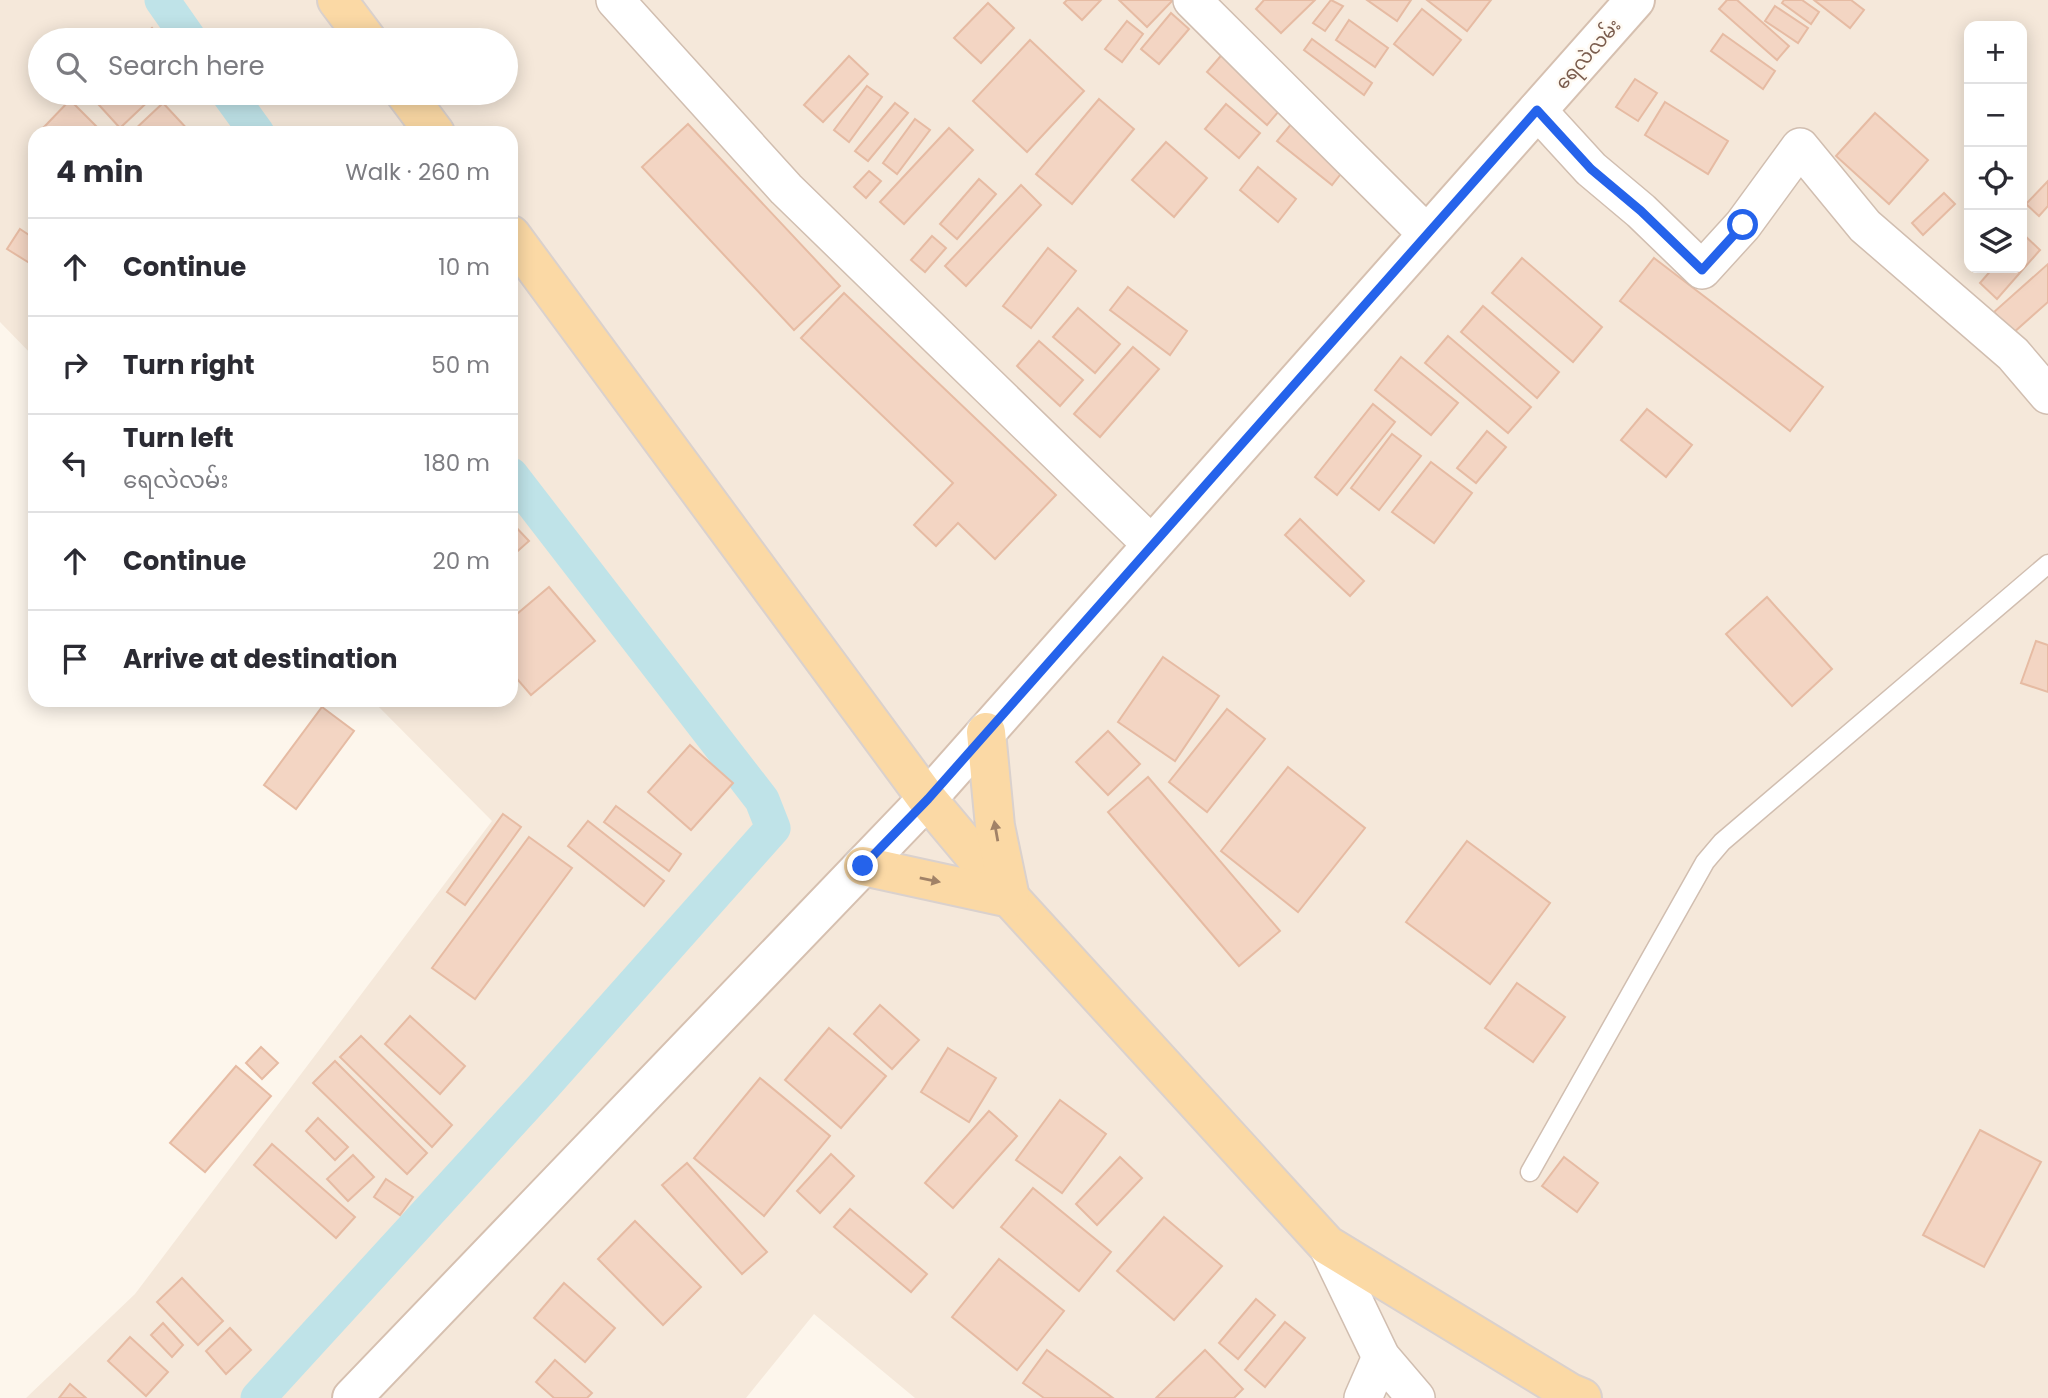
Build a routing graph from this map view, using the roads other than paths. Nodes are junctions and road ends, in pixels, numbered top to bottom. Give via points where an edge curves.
1 (337, 0) edge
2 (615, 0) edge
3 (1192, 0) edge
4 (1635, 0) edge
5 (358, 28) edge
6 (414, 105) edge
7 (1537, 110) junction
8 (430, 126) edge
9 (1427, 234) junction
10 (518, 244) edge
11 (2048, 395) edge
12 (1152, 545) junction
13 (2048, 564) edge
14 (986, 732) junction
15 (928, 799) junction
16 (863, 866) junction
17 (1010, 898) junction
18 (1530, 1172) dead end
19 (1327, 1245) junction
20 (1381, 1357) junction
21 (352, 1398) edge
22 (1363, 1398) edge
23 (1416, 1398) edge
24 (1582, 1398) edge

1 - 5 main road
2 - 12 street via 786,189
3 - 9 street
4 - 7 main road, ရေလဲလမ်း
6 - 8 main road
7 - 9 main road, ရေလဲလမ်း
7 - 11 street via 1591,169 1702,270 1743,225 1800,147 1865,226 2013,354
9 - 12 main road, ရေလဲလမ်း
10 - 15 main road
12 - 14 main road, ရေလဲလမ်း
13 - 18 lane via 1722,842 1705,862
14 - 15 main road, ရေလဲလမ်း
17 -> 14 main road via 995,826
15 - 16 main road, ရေလဲလမ်း
15 - 17 main road
16 -> 17 main road
16 - 21 main road, ရေလဲလမ်း
17 - 19 main road
19 - 20 street
19 - 24 main road
20 - 22 street
20 - 23 street

